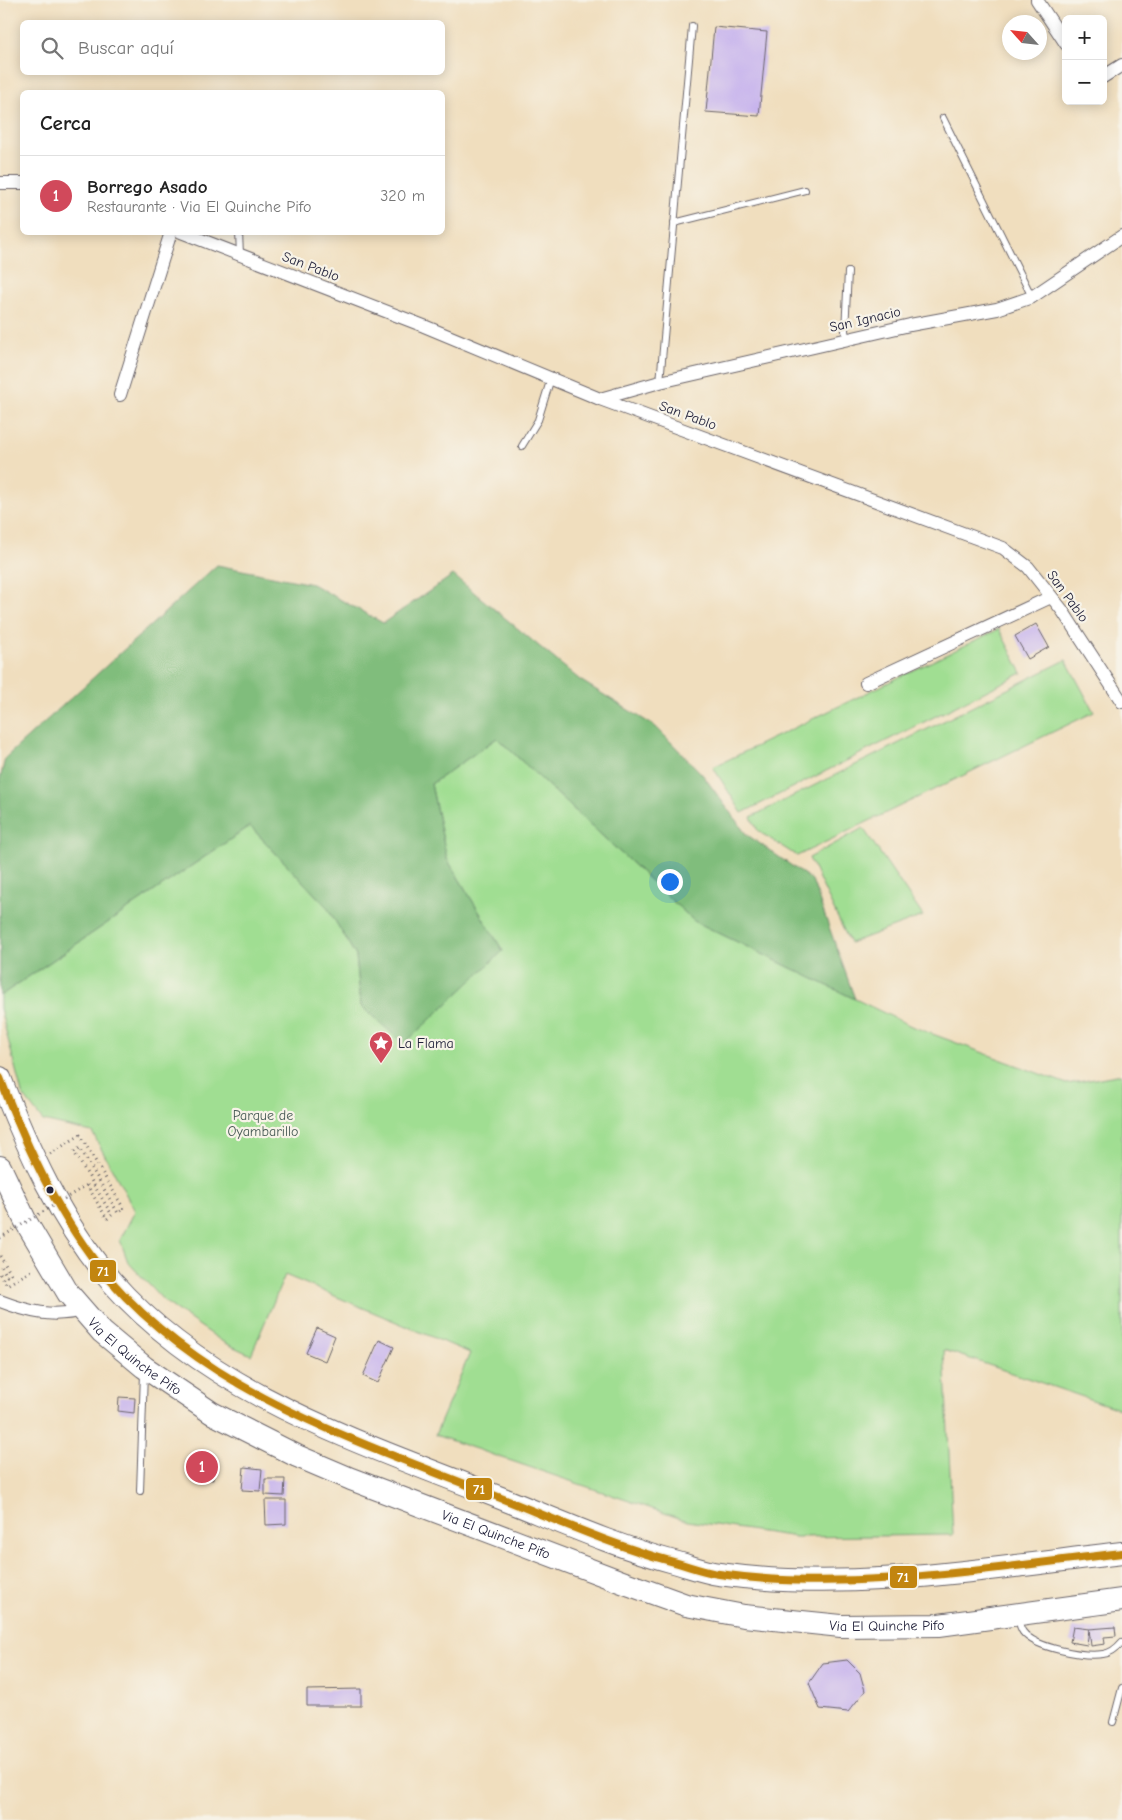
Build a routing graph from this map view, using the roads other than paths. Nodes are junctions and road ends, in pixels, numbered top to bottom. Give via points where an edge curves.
1 (1037, 0) edge
2 (692, 26) dead end
3 (1062, 38) edge
4 (1122, 65) edge
5 (1107, 75) edge
6 (943, 118) dead end
7 (0, 183) edge
8 (20, 183) edge
9 (805, 190) dead end
10 (674, 223) junction
11 (170, 235) edge
12 (190, 235) edge
13 (239, 235) edge
14 (1122, 236) edge
15 (240, 255) junction
16 (848, 272) dead end
17 (1032, 297) junction
18 (847, 339) junction
19 (551, 378) junction
20 (660, 382) junction
21 (120, 395) dead end
22 (600, 399) junction
23 (522, 446) dead end
24 (1052, 597) junction
25 (866, 683) dead end
26 (1122, 702) edge
27 (0, 1078) edge
28 (0, 1167) edge
29 (0, 1301) edge
30 (83, 1310) junction
31 (144, 1367) junction
32 (140, 1491) dead end
33 (1122, 1553) edge
34 (1122, 1600) edge
35 (1017, 1614) junction
36 (1122, 1642) edge
37 (1122, 1688) edge
38 (1113, 1722) dead end

1 - 3 street
2 - 10 lane
4 - 5 street
6 - 17 lane
7 - 8 street
9 - 10 lane
10 - 20 lane
11 - 21 street
12 - 15 street, San Pablo
13 - 15 lane
14 - 17 street, San Ignacio
15 - 19 street, San Pablo
16 - 18 lane
17 - 18 street, San Ignacio via 997,309
18 - 20 street, San Ignacio
19 - 22 street, San Pablo
19 - 23 lane via 538,420
20 - 22 street, San Ignacio
22 - 24 street, San Pablo via 1003,548 1028,567
24 - 25 street
24 - 26 street, San Pablo
27 - 33 highway via 52,1194 110,1279 151,1322 230,1380 290,1412 361,1443 636,1552 716,1574 786,1580 847,1580 934,1574
28 - 30 highway, Via El Quinche Pifo via 26,1222 68,1293
29 - 30 street via 39,1314 67,1314
30 - 31 highway, Via El Quinche Pifo via 102,1332
31 - 32 lane
31 - 35 highway, Via El Quinche Pifo via 212,1413 297,1456 686,1605 744,1616 841,1626 939,1625
34 - 35 highway, Via El Quinche Pifo
35 - 36 lane via 1021,1631 1047,1647 1065,1652 1101,1654 1112,1651
37 - 38 lane

